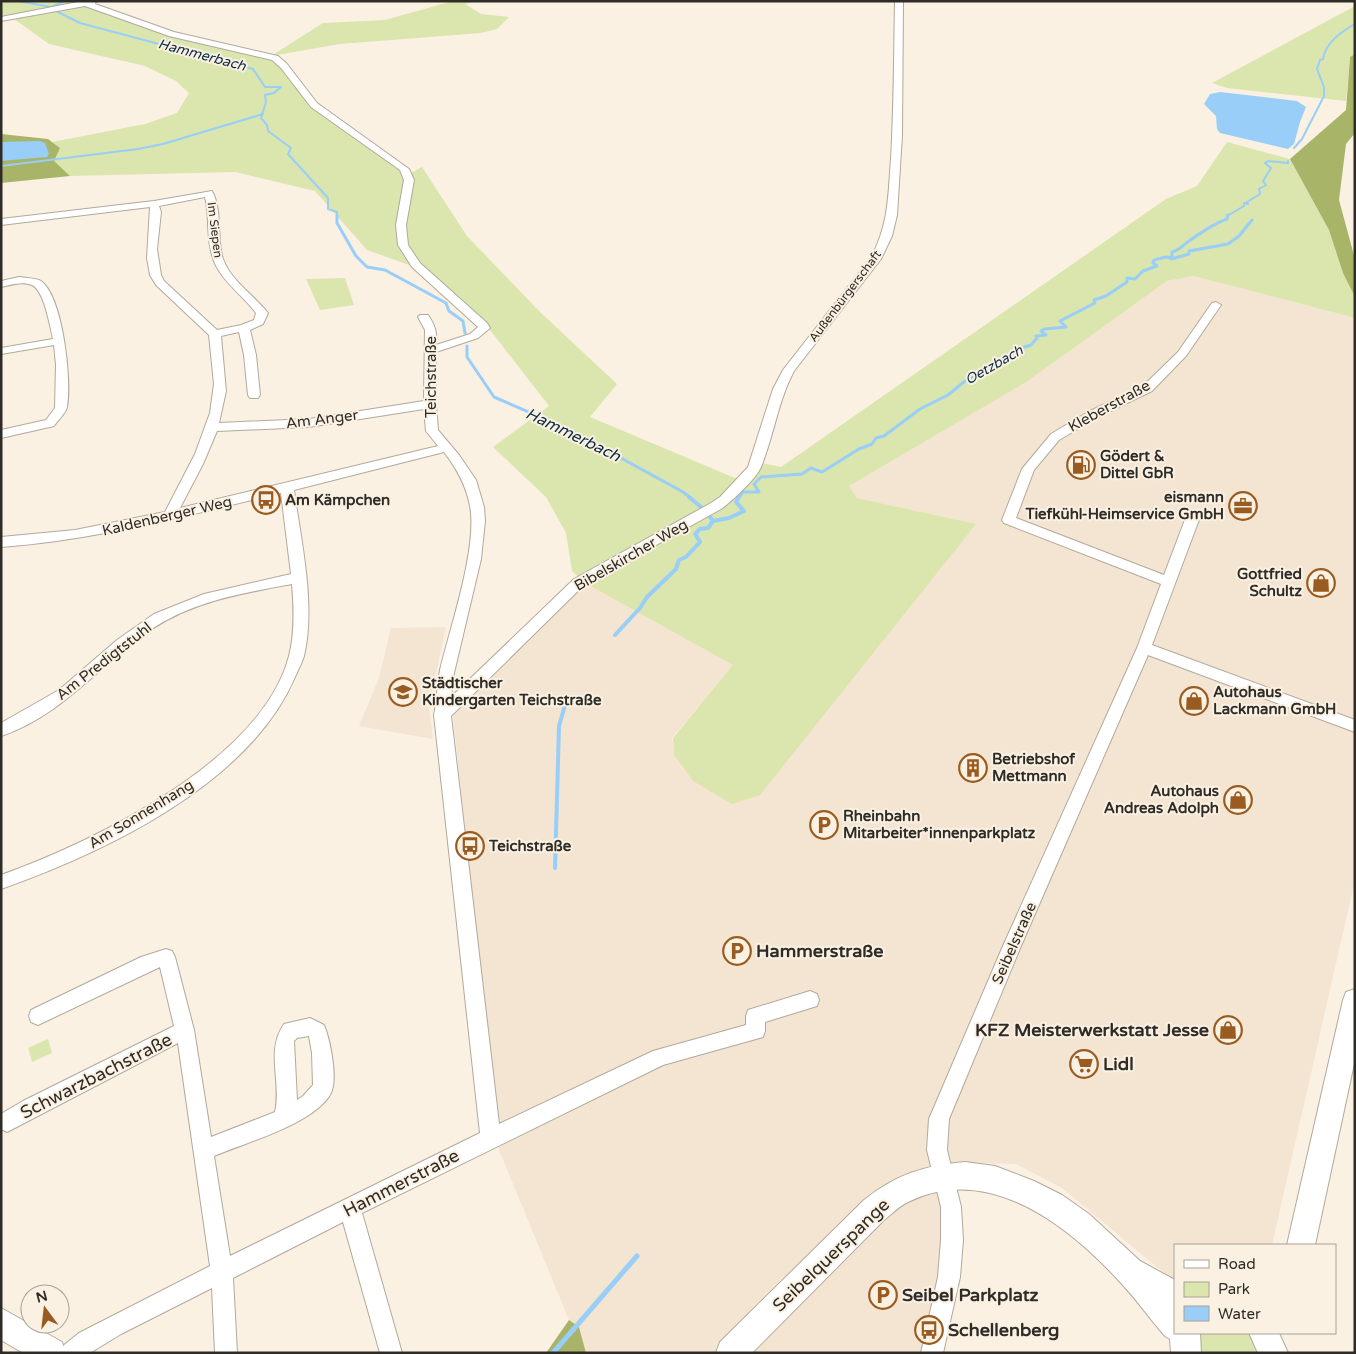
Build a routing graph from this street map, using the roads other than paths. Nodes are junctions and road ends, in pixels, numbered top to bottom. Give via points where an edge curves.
1 (899, 1) edge
2 (90, 2) edge
3 (1, 19) edge
4 (154, 204) junction
5 (1, 222) edge
6 (1, 284) edge
7 (1216, 305) dead end
8 (424, 317) dead end
9 (244, 328) junction
10 (215, 334) junction
11 (59, 340) junction
12 (432, 350) junction
13 (1, 352) edge
14 (254, 395) dead end
15 (430, 404) junction
16 (213, 427) junction
17 (1, 434) edge
18 (446, 448) junction
19 (739, 485) joint
20 (287, 488) junction
21 (171, 515) junction
22 (1193, 517) dead end
23 (1, 542) edge
24 (298, 578) junction
25 (1169, 582) junction
26 (1144, 648) junction
27 (442, 715) junction
28 (1355, 726) edge
29 (1, 730) edge
30 (1, 882) edge
31 (810, 1000) dead end
32 (1355, 1000) edge
33 (38, 1016) dead end
34 (185, 1030) junction
35 (284, 1118) dead end
36 (7, 1122) dead end
37 (491, 1138) junction
38 (203, 1150) junction
39 (944, 1176) junction
40 (350, 1209) junction
41 (1301, 1244) edge
42 (1127, 1267) junction
43 (222, 1272) junction
44 (1174, 1296) edge
45 (1, 1323) edge
46 (1174, 1326) edge
47 (51, 1353) edge
48 (72, 1353) edge
49 (226, 1353) edge
50 (391, 1353) edge
51 (731, 1353) edge
52 (932, 1353) edge

1 - 19 street, Außenbürgerschaft via 898,135 892,215 887,236 877,257 789,370 779,389 754,468
2 - 3 street
2 - 12 street via 172,34 275,58 314,105 404,169 409,180 401,225 403,245 416,265 484,328 474,336
4 - 5 street
4 - 9 street, Im Siepen via 209,192 220,264 262,313 259,322
4 - 10 street via 154,273 160,283
6 - 11 street via 19,280 37,283 52,311
7 - 25 street, Kleberstraße via 1182,354 1148,388 1055,437 1028,469 1009,520
8 - 12 street, Teichstraße via 431,330
9 - 10 street, Im Siepen
9 - 14 street
10 - 16 street via 220,390
11 - 13 street
11 - 17 street via 61,408 50,424
12 - 15 street, Teichstraße
15 - 16 street, Am Anger via 309,423
15 - 18 street, Teichstraße via 432,430
16 - 21 street
18 - 20 street, Kaldenberger Weg
18 - 27 street, Teichstraße via 470,480 477,507 478,532 442,697
19 - 27 street, Bibelskircher Weg via 716,506 579,582
20 - 21 street, Kaldenberger Weg
20 - 24 street, Am Sonnenhang
21 - 23 street, Kaldenberger Weg via 80,535
22 - 25 street, Seibelstraße
24 - 29 street, Am Predigtstuhl via 181,606 132,636 64,694
24 - 30 street, Am Sonnenhang via 301,619 296,657 290,673 257,726 233,751 199,779 133,822 67,856
25 - 26 street, Seibelstraße
26 - 28 street
26 - 39 street, Seibelstraße via 939,1119 937,1150
27 - 37 street, Teichstraße
31 - 37 street, Hammerstraße via 755,1016 756,1031 660,1057
32 - 41 main road
33 - 34 street, Schwarzbachstraße via 166,957
34 - 36 street, Schwarzbachstraße
34 - 38 street, Schwarzbachstraße
35 - 38 street
37 - 40 street, Hammerstraße
38 - 43 street, Schwarzbachstraße
39 - 42 main road via 995,1180 1042,1198 1072,1217
39 - 51 main road, Seibelquerspange via 900,1190 874,1210
39 - 52 street via 951,1208 952,1240 949,1278
40 - 43 street, Hammerstraße
40 - 50 street
42 - 44 main road
42 - 46 main road
43 - 48 street, Hammerstraße via 113,1326
43 - 49 street, Schwarzbachstraße
45 - 47 main road

